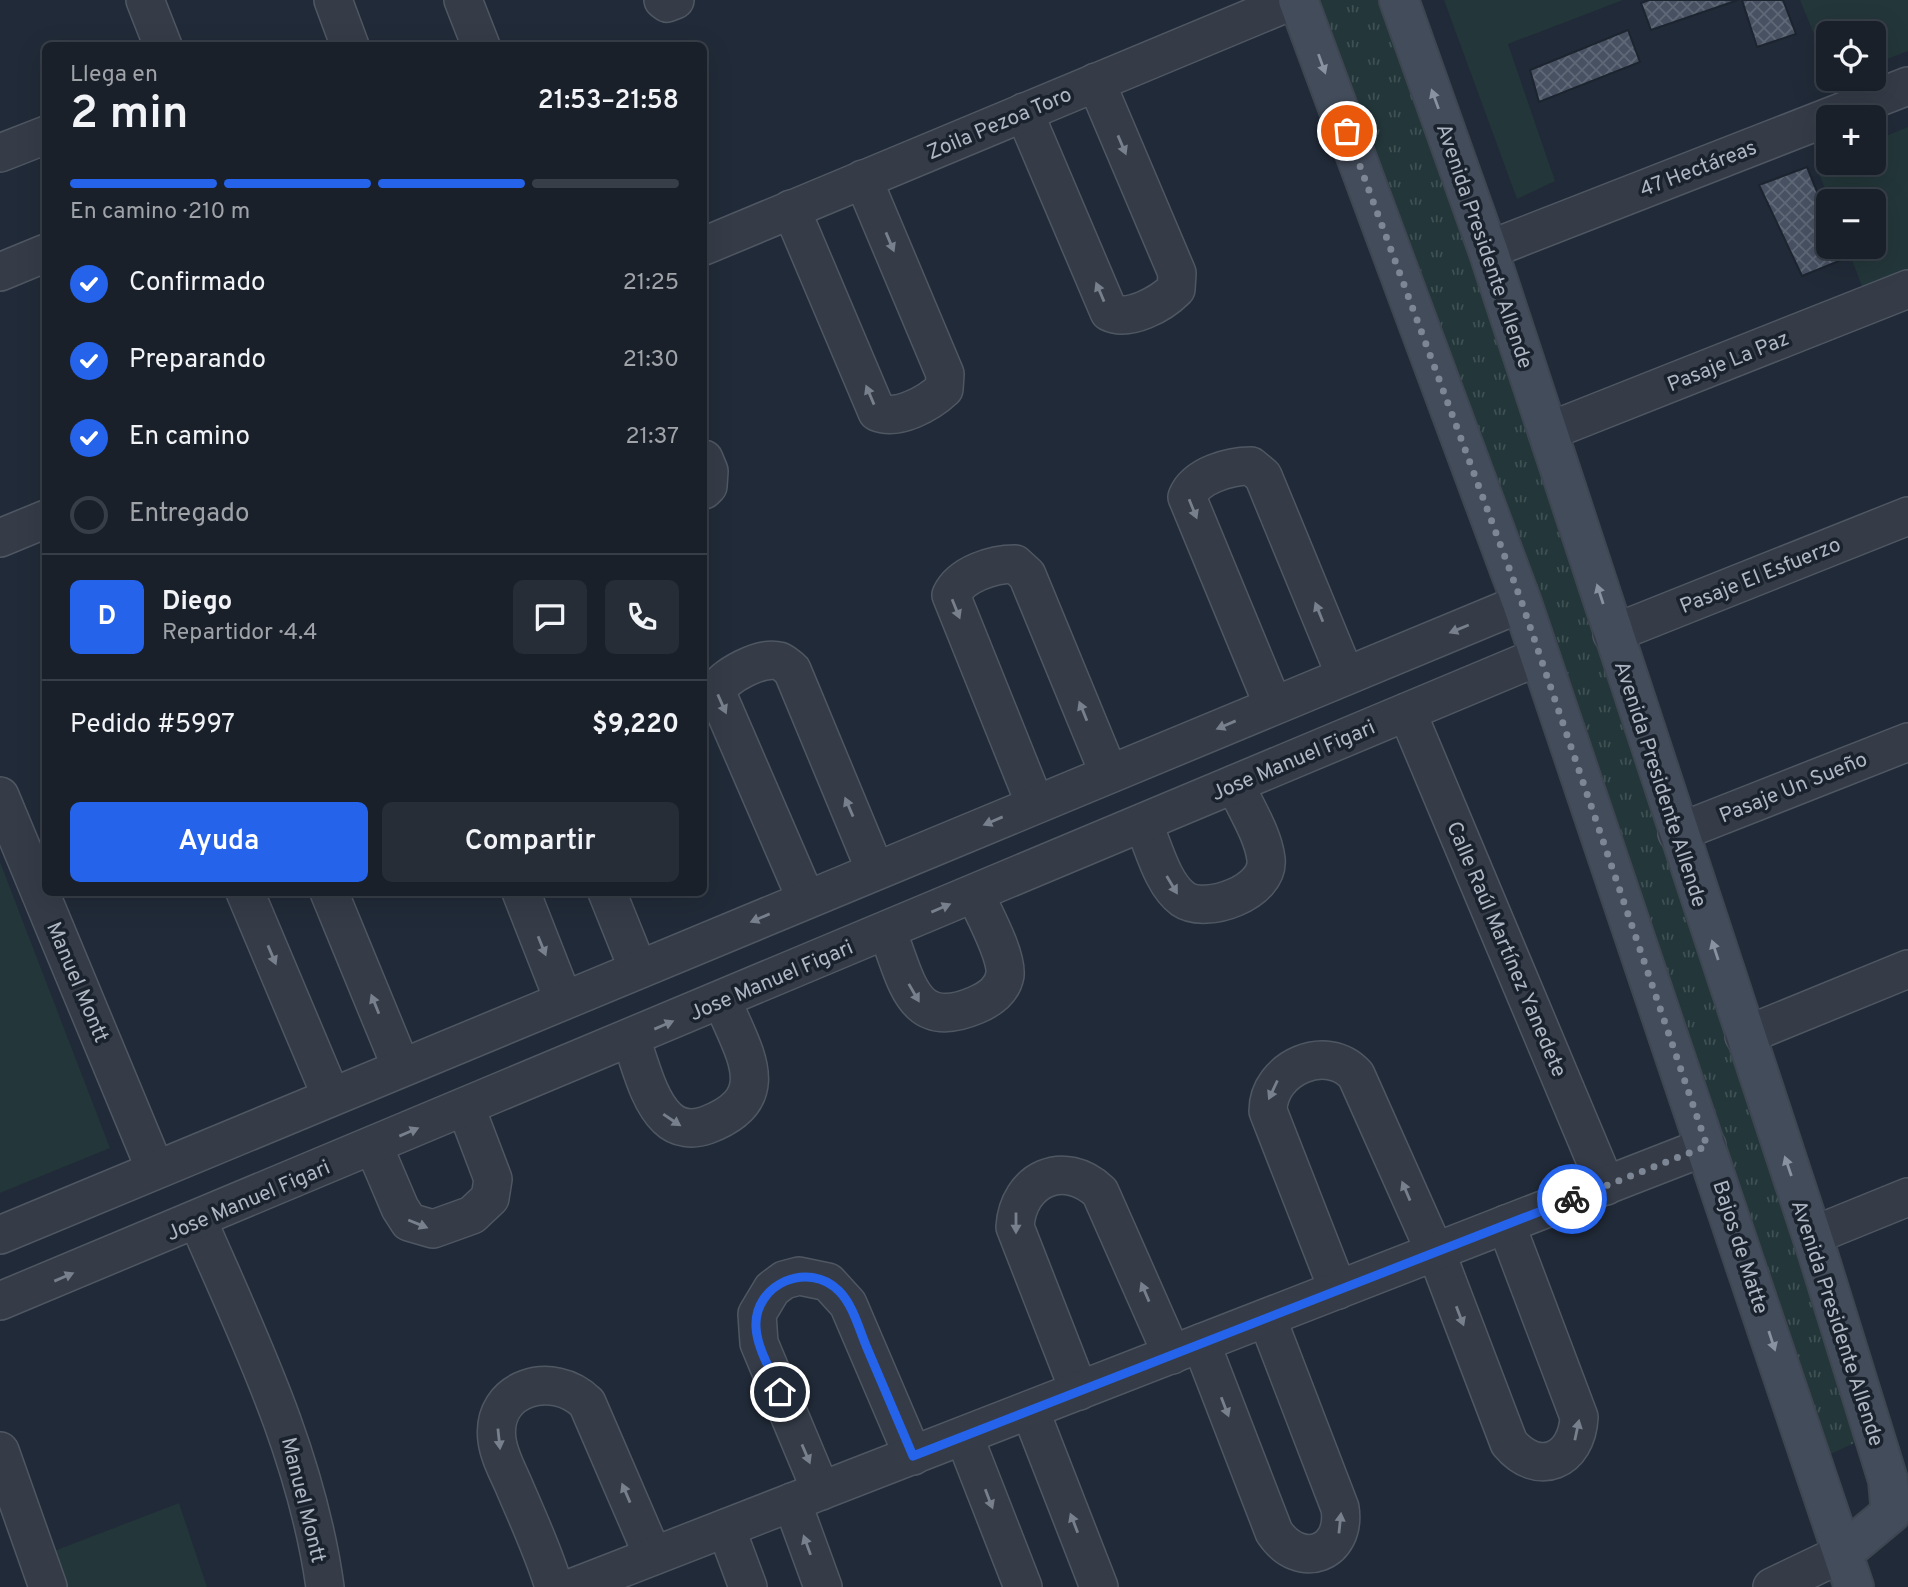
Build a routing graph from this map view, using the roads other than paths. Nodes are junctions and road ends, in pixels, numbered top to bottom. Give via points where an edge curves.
1 (145, 0) edge
2 (333, 0) edge
3 (463, 0) edge
4 (663, 0) edge
5 (675, 0) edge
6 (1296, 0) edge
7 (1399, 0) edge
8 (161, 42) edge
9 (349, 42) edge
10 (479, 42) edge
11 (1096, 82) junction
12 (1908, 86) edge
13 (1024, 112) junction
14 (42, 137) edge
15 (0, 153) edge
16 (863, 179) junction
17 (791, 209) junction
18 (707, 245) edge
19 (1488, 250) junction
20 (42, 255) edge
21 (0, 272) edge
22 (1908, 289) edge
23 (1547, 432) junction
24 (707, 466) edge
25 (707, 487) edge
26 (1908, 516) edge
27 (42, 521) edge
28 (0, 538) edge
29 (1522, 603) junction
30 (1612, 634) junction
31 (1540, 656) junction
32 (1345, 675) junction
33 (1273, 705) junction
34 (1407, 712) junction
35 (1908, 742) edge
36 (1109, 774) junction
37 (1235, 784) junction
38 (0, 796) edge
39 (1035, 804) junction
40 (1143, 823) junction
41 (1677, 833) junction
42 (875, 870) junction
43 (975, 894) junction
44 (247, 896) edge
45 (331, 896) edge
46 (523, 896) edge
47 (609, 896) edge
48 (806, 899) junction
49 (887, 931) junction
50 (638, 969) junction
51 (1908, 969) edge
52 (563, 999) junction
53 (722, 1000) junction
54 (1744, 1036) junction
55 (631, 1039) junction
56 (401, 1067) junction
57 (331, 1096) junction
58 (466, 1108) junction
59 (1707, 1146) junction
60 (374, 1147) junction
61 (155, 1169) junction
62 (1606, 1186) junction
63 (1908, 1197) edge
64 (198, 1221) junction
65 (1506, 1224) junction
66 (0, 1234) edge
67 (1812, 1236) junction
68 (1434, 1253) junction
69 (1338, 1290) junction
70 (0, 1301) edge
71 (1267, 1318) junction
72 (1186, 1349) junction
73 (1079, 1391) junction
74 (1030, 1410) junction
75 (964, 1436) junction
76 (0, 1451) edge
77 (913, 1456) junction
78 (806, 1497) junction
79 (1899, 1507) edge
80 (726, 1528) junction
81 (653, 1556) junction
82 (1848, 1570) edge
83 (48, 1587) edge
84 (325, 1587) edge
85 (554, 1587) edge
86 (574, 1587) edge
87 (748, 1587) edge
88 (823, 1587) edge
89 (1023, 1587) edge
90 (1099, 1587) edge
91 (1772, 1587) edge

1 - 8 street
2 - 9 street
3 - 10 street
4 - 5 street
6 - 11 street, Zoila Pezoa Toro
6 -> 29 main road, Bajos de Matte
19 -> 7 main road, Avenida Presidente Allende
11 - 13 street, Zoila Pezoa Toro
11 -> 13 street via 1177,274 1176,289 1167,298 1130,314 1109,312
12 - 19 street, 47 Hectáreas
13 - 16 street, Zoila Pezoa Toro
14 - 15 street
16 - 17 street, Zoila Pezoa Toro
16 -> 17 street via 945,373 944,389 899,414 877,412
17 - 18 street, Zoila Pezoa Toro
19 - 23 main road, Avenida Presidente Allende
20 - 21 street
22 - 23 street, Pasaje La Paz
30 -> 23 main road, Avenida Presidente Allende
24 - 25 street
26 - 30 street, Pasaje El Esfuerzo
27 - 28 street
29 - 31 main road, Bajos de Matte
29 -> 32 street
30 - 41 main road, Avenida Presidente Allende
31 - 34 street, Jose Manuel Figari
31 - 59 main road, Bajos de Matte
32 - 33 street
32 -> 33 street via 1263,476 1251,466 1239,466 1201,480 1187,497
33 -> 36 street
34 - 37 street, Jose Manuel Figari
34 - 62 street, Calle Raúl Martínez Yanedete
35 - 41 street, Pasaje Un Sueño
36 - 39 street
36 -> 39 street via 1027,575 1015,565 1002,565 965,579 951,595
37 - 40 street, Jose Manuel Figari
40 -> 37 street via 1170,883 1182,898 1202,905 1248,890 1264,874 1266,858
38 - 61 street, Manuel Montt
39 -> 42 street
40 - 43 street, Jose Manuel Figari
54 -> 41 main road, Avenida Presidente Allende
42 - 48 street
42 -> 48 street via 792,670 780,660 768,660 730,675 716,691
49 -> 43 street, Jose Manuel Figari
49 -> 43 street via 917,1000 932,1012 959,1012 990,999 1002,985 1002,956
44 -> 57 street
56 -> 45 street
46 -> 52 street
47 - 50 street
48 -> 50 street
49 - 53 street, Jose Manuel Figari
50 - 52 street
51 - 54 street
52 - 56 street
55 -> 53 street, Jose Manuel Figari
55 -> 53 street via 657,1104 669,1120 691,1128 715,1121 738,1109 746,1099 751,1077
67 -> 54 main road, Avenida Presidente Allende
55 - 58 street, Jose Manuel Figari
56 - 57 street
57 - 61 street
60 -> 58 street, Jose Manuel Figari
60 -> 58 street via 409,1222 433,1229 472,1215 490,1198 493,1180
59 - 62 street
59 -> 82 main road, Bajos de Matte
60 - 64 street, Jose Manuel Figari
61 - 66 street
62 - 65 street
63 - 67 street
70 -> 64 street, Jose Manuel Figari
64 - 84 street, Manuel Montt via 289,1435 314,1524
65 - 68 street
68 -> 65 street via 1509,1443 1524,1457 1555,1460 1571,1447 1579,1417
67 - 79 main road, Avenida Presidente Allende
68 - 69 street
68 -> 69 street via 1356,1075 1332,1059 1312,1061 1277,1080 1270,1091 1268,1111
69 - 71 street
71 - 72 street
72 -> 71 street via 1274,1532 1293,1552 1320,1552 1339,1534 1340,1508
72 - 73 street
72 -> 73 street via 1100,1192 1079,1177 1054,1175 1041,1180 1021,1199 1014,1227
73 - 74 street
74 - 75 street
90 -> 74 street
75 - 77 street
75 -> 89 street
76 - 83 street
77 - 78 street
77 -> 78 street via 840,1292 814,1277 784,1280 762,1300 756,1329
78 - 80 street
88 -> 78 street
79 - 82 main road, Avenida Presidente Allende
80 - 81 street
80 - 87 street
81 -> 85 street via 587,1403 567,1387 527,1389 500,1414 497,1440
81 - 86 street
82 - 91 street

